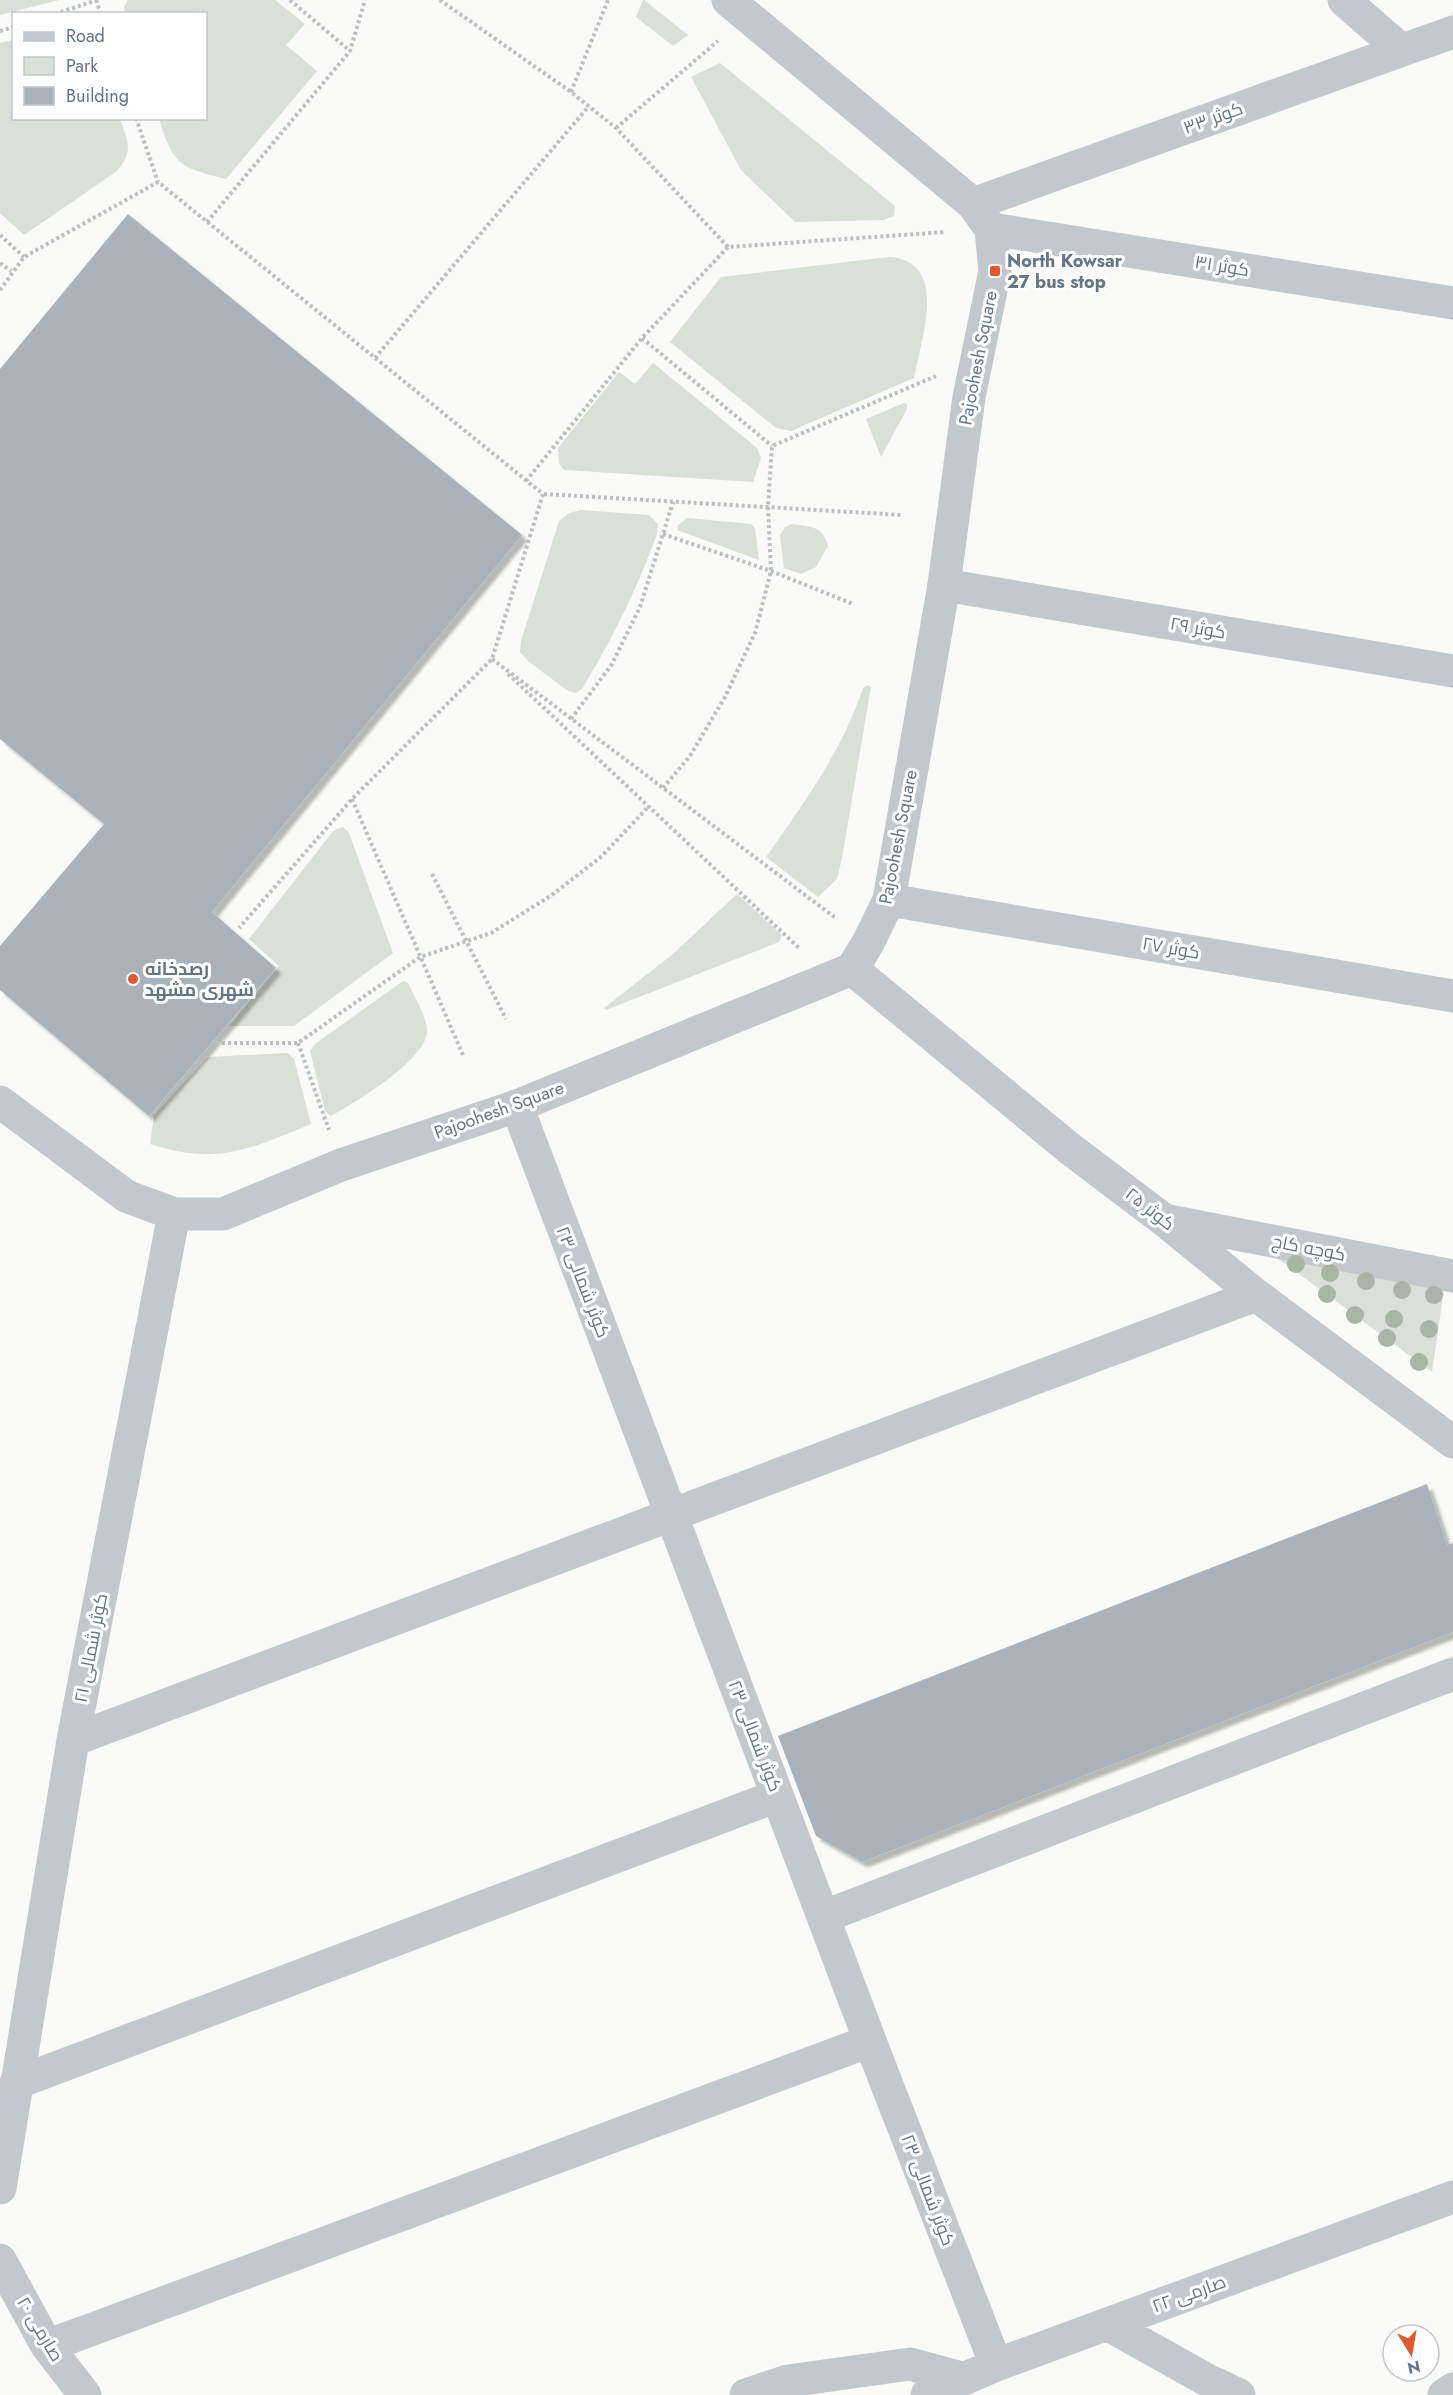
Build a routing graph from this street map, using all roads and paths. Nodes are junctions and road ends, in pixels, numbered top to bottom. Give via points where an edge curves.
1 (96, 0) edge
2 (290, 0) edge
3 (365, 0) edge
4 (440, 0) edge
5 (608, 0) edge
6 (1344, 0) edge
7 (737, 8) edge
8 (60, 12) edge
9 (1453, 32) edge
10 (1401, 50) junction
11 (350, 51) junction
12 (572, 92) junction
13 (589, 106) junction
14 (137, 120) edge
15 (616, 129) junction
16 (158, 182) junction
17 (982, 216) junction
18 (207, 222) junction
19 (0, 235) edge
20 (728, 247) junction
21 (24, 257) junction
22 (0, 263) edge
23 (11, 272) junction
24 (0, 290) edge
25 (1453, 303) edge
26 (642, 338) junction
27 (375, 358) junction
28 (976, 359) junction
29 (772, 446) junction
30 (526, 481) junction
31 (543, 494) junction
32 (673, 502) junction
33 (768, 507) junction
34 (902, 515) dead end
35 (663, 534) junction
36 (771, 571) junction
37 (944, 585) junction
38 (853, 604) dead end
39 (492, 659) junction
40 (1453, 671) edge
41 (571, 719) junction
42 (663, 788) junction
43 (352, 799) junction
44 (648, 807) junction
45 (432, 874) dead end
46 (888, 900) junction
47 (239, 928) dead end
48 (467, 941) junction
49 (420, 957) junction
50 (850, 964) junction
51 (1453, 996) edge
52 (506, 1019) dead end
53 (298, 1042) junction
54 (216, 1043) dead end
55 (463, 1055) dead end
56 (0, 1102) edge
57 (517, 1106) junction
58 (341, 1165) junction
59 (174, 1214) junction
60 (1164, 1220) junction
61 (1453, 1276) edge
62 (1256, 1295) junction
63 (1453, 1442) edge
64 (671, 1513) junction
65 (1453, 1674) edge
66 (73, 1740) junction
67 (777, 1796) junction
68 (823, 1917) junction
69 (870, 2041) junction
70 (16, 2083) junction
71 (0, 2188) edge
72 (1453, 2197) edge
73 (0, 2260) edge
74 (1107, 2324) junction
75 (47, 2346) junction
76 (996, 2365) junction
77 (965, 2379) junction
78 (1453, 2388) edge
79 (85, 2395) edge
80 (746, 2395) edge
81 (927, 2395) edge
82 (1239, 2395) edge
83 (1444, 2395) edge

1 - 8 path
2 - 11 path
3 - 11 path
4 - 12 path
5 - 12 path
6 - 10 street
7 - 15 path
7 - 17 street
9 - 10 street, کوثر ۳۳
10 - 17 street, کوثر ۳۳
11 - 18 path
12 - 13 path
13 - 15 path
13 - 27 path
14 - 16 path
15 - 20 path
16 - 18 path
16 - 21 path
17 - 20 path
17 - 25 street, کوثر ۳۱
17 - 28 street, Pajoohesh Square via 995,271
18 - 27 path
19 - 21 path
20 - 26 path
21 - 23 path
22 - 23 path
23 - 24 path
26 - 29 path
26 - 30 path
27 - 30 path
28 - 29 path
28 - 37 street, Pajoohesh Square
29 - 33 path
30 - 31 path
31 - 32 path
31 - 39 path
32 - 33 path
32 - 35 path
33 - 34 path
33 - 36 path
35 - 36 path
35 - 41 path via 636,616 612,664
36 - 38 path
36 - 42 path via 755,633 725,697 690,756
37 - 40 street, کوثر ۲۹
37 - 46 street, Pajoohesh Square
39 - 41 path
39 - 43 path
39 - 44 path
41 - 42 path
42 - 50 path
43 - 47 path
43 - 49 path
44 - 48 path via 602,856 552,896 491,933
44 - 50 path
45 - 48 path
46 - 50 street, Pajoohesh Square
46 - 51 street, کوثر ۲۷
48 - 49 path
48 - 52 path
49 - 53 path
49 - 55 path
50 - 57 street, Pajoohesh Square
50 - 60 street, کوثر ۲۵ via 1069,1148
53 - 54 path
53 - 58 path
56 - 59 street, Pajoohesh Square via 126,1196
57 - 58 street, Pajoohesh Square
57 - 64 street, کوثر شمالی ۲۳
58 - 59 street, Pajoohesh Square via 224,1214
59 - 66 street, کوثر شمالی ۲۱
60 - 61 street, کوچه کاج
60 - 62 street, کوثر ۲۵
62 - 63 street, کوثر ۲۵
62 - 64 street
64 - 66 street
64 - 67 street, کوثر شمالی ۲۳
65 - 68 street
66 - 70 street, کوثر شمالی ۲۱
67 - 68 street, کوثر شمالی ۲۳
67 - 70 street
68 - 69 street, کوثر شمالی ۲۳
69 - 75 street
69 - 76 street, کوثر شمالی ۲۳
70 - 71 street
72 - 74 street, صارمی ۲۲
73 - 75 street, صارمی ۲۰
74 - 76 street, صارمی ۲۲
74 - 82 street
75 - 79 street, صارمی ۲۰
76 - 77 street, صارمی ۲۲
77 - 80 street via 910,2364 788,2381
77 - 81 street, صارمی ۲۲
78 - 83 street

